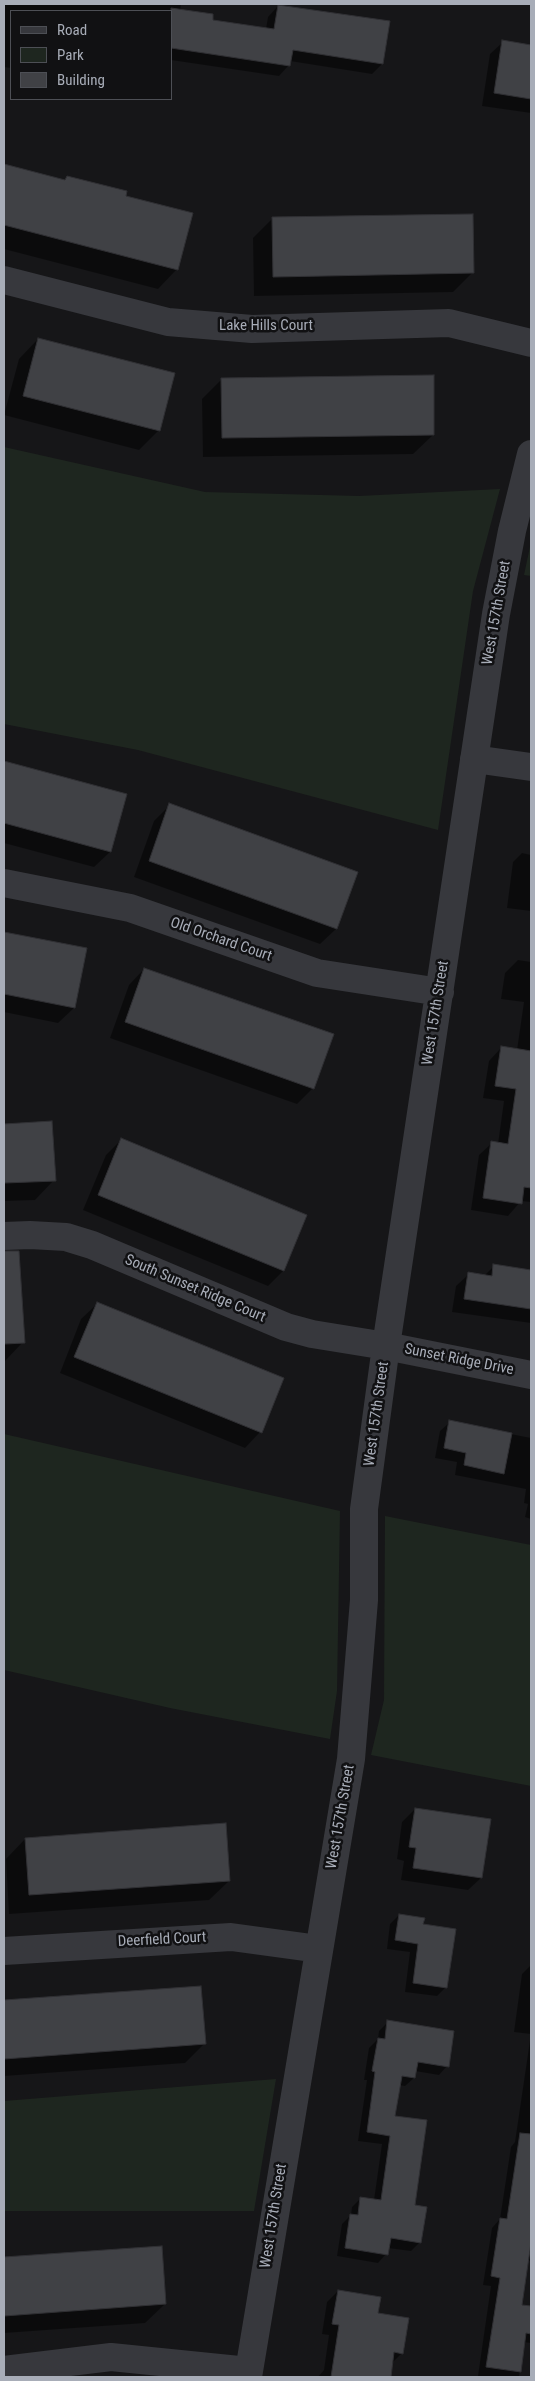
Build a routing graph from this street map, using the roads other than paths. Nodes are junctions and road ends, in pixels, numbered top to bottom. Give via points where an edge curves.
1 (4, 280) edge
2 (531, 343) edge
3 (531, 454) edge
4 (474, 759) junction
5 (531, 767) edge
6 (4, 883) edge
7 (440, 992) junction
8 (4, 1236) edge
9 (386, 1346) junction
10 (531, 1375) edge
11 (319, 1949) junction
12 (4, 1950) edge
13 (4, 2370) edge
14 (248, 2374) edge

1 - 2 street, Lake Hills Court via 168,322 252,329 449,323
3 - 4 street, West 157th Street via 496,614
4 - 5 street
4 - 7 street, West 157th Street
6 - 7 street, Old Orchard Court via 130,908 316,973
7 - 9 street, West 157th Street
8 - 9 street, South Sunset Ridge Court via 66,1237 286,1327
9 - 10 street, Sunset Ridge Drive
9 - 11 street, West 157th Street via 364,1509 364,1600 351,1760
11 - 12 street, Deerfield Court via 231,1937
11 - 14 street, West 157th Street
13 - 14 street via 111,2357

